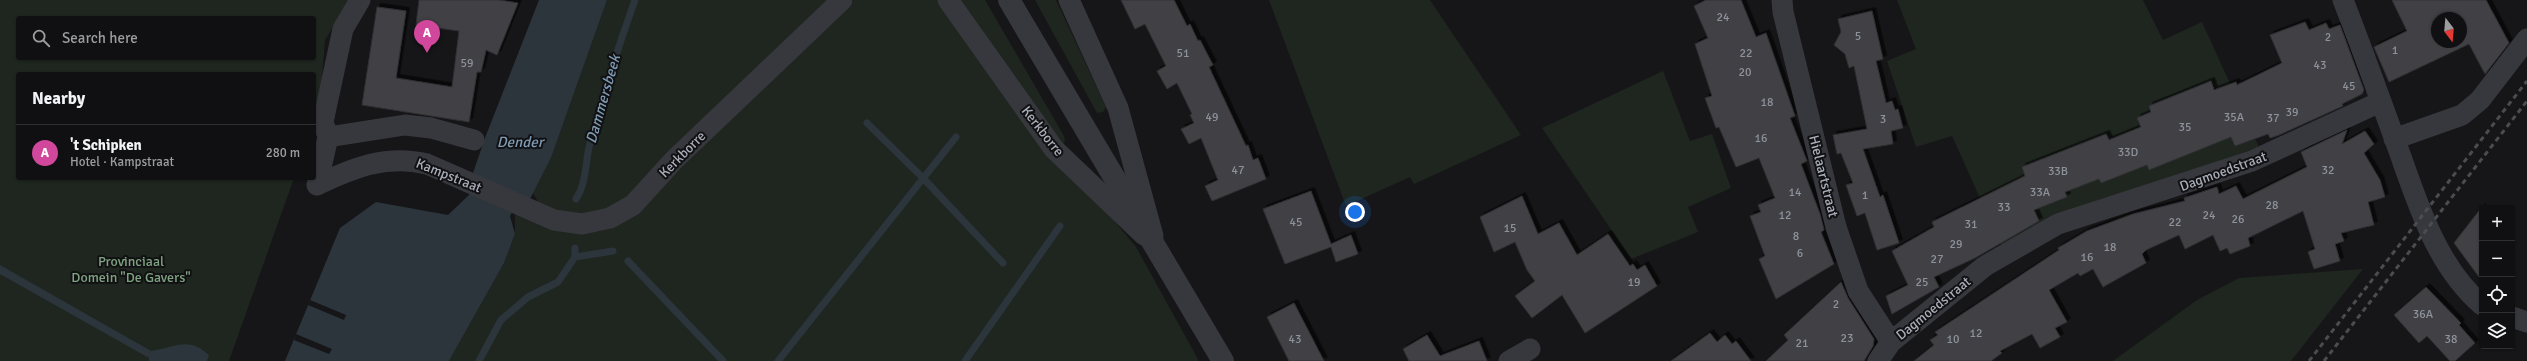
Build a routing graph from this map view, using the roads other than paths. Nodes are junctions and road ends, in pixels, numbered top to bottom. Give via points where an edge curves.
1 (360, 0) edge
2 (842, 0) edge
3 (948, 0) edge
4 (1009, 0) edge
5 (1069, 0) edge
6 (1782, 0) edge
7 (2343, 0) edge
8 (2527, 39) edge
9 (2380, 102) junction
10 (328, 137) junction
11 (2394, 139) junction
12 (474, 140) dead end
13 (492, 192) joint
14 (1156, 246) junction
15 (2479, 302) edge
16 (2515, 318) edge
17 (2527, 322) edge
18 (1891, 342) junction
19 (1530, 349) dead end
20 (1223, 361) edge
21 (1509, 361) edge
22 (1878, 361) edge

1 - 10 street, Kampstraat via 343,29 323,122
2 - 13 street, Kerkborre via 674,160 633,205 610,218 582,224 554,220
3 - 14 street, Kerkborre via 1054,149
4 - 14 street, Kerkborre
5 - 14 street, Kerkborre via 1118,108
6 - 18 street, Hielaartstraat via 1836,227 1858,291
7 - 9 street
8 - 11 street via 2480,100 2462,115
9 - 11 street
9 - 18 street, Dagmoedstraat via 2252,162 2058,224 1985,266
10 - 12 street via 405,125 431,128
10 - 13 street, Kampstraat via 317,185 360,166 387,160 409,159 427,164
11 - 15 street via 2441,254 2456,278
14 - 20 street, Kerkborre
16 - 17 street
18 - 22 street, Dagmoedstraat
19 - 21 street

